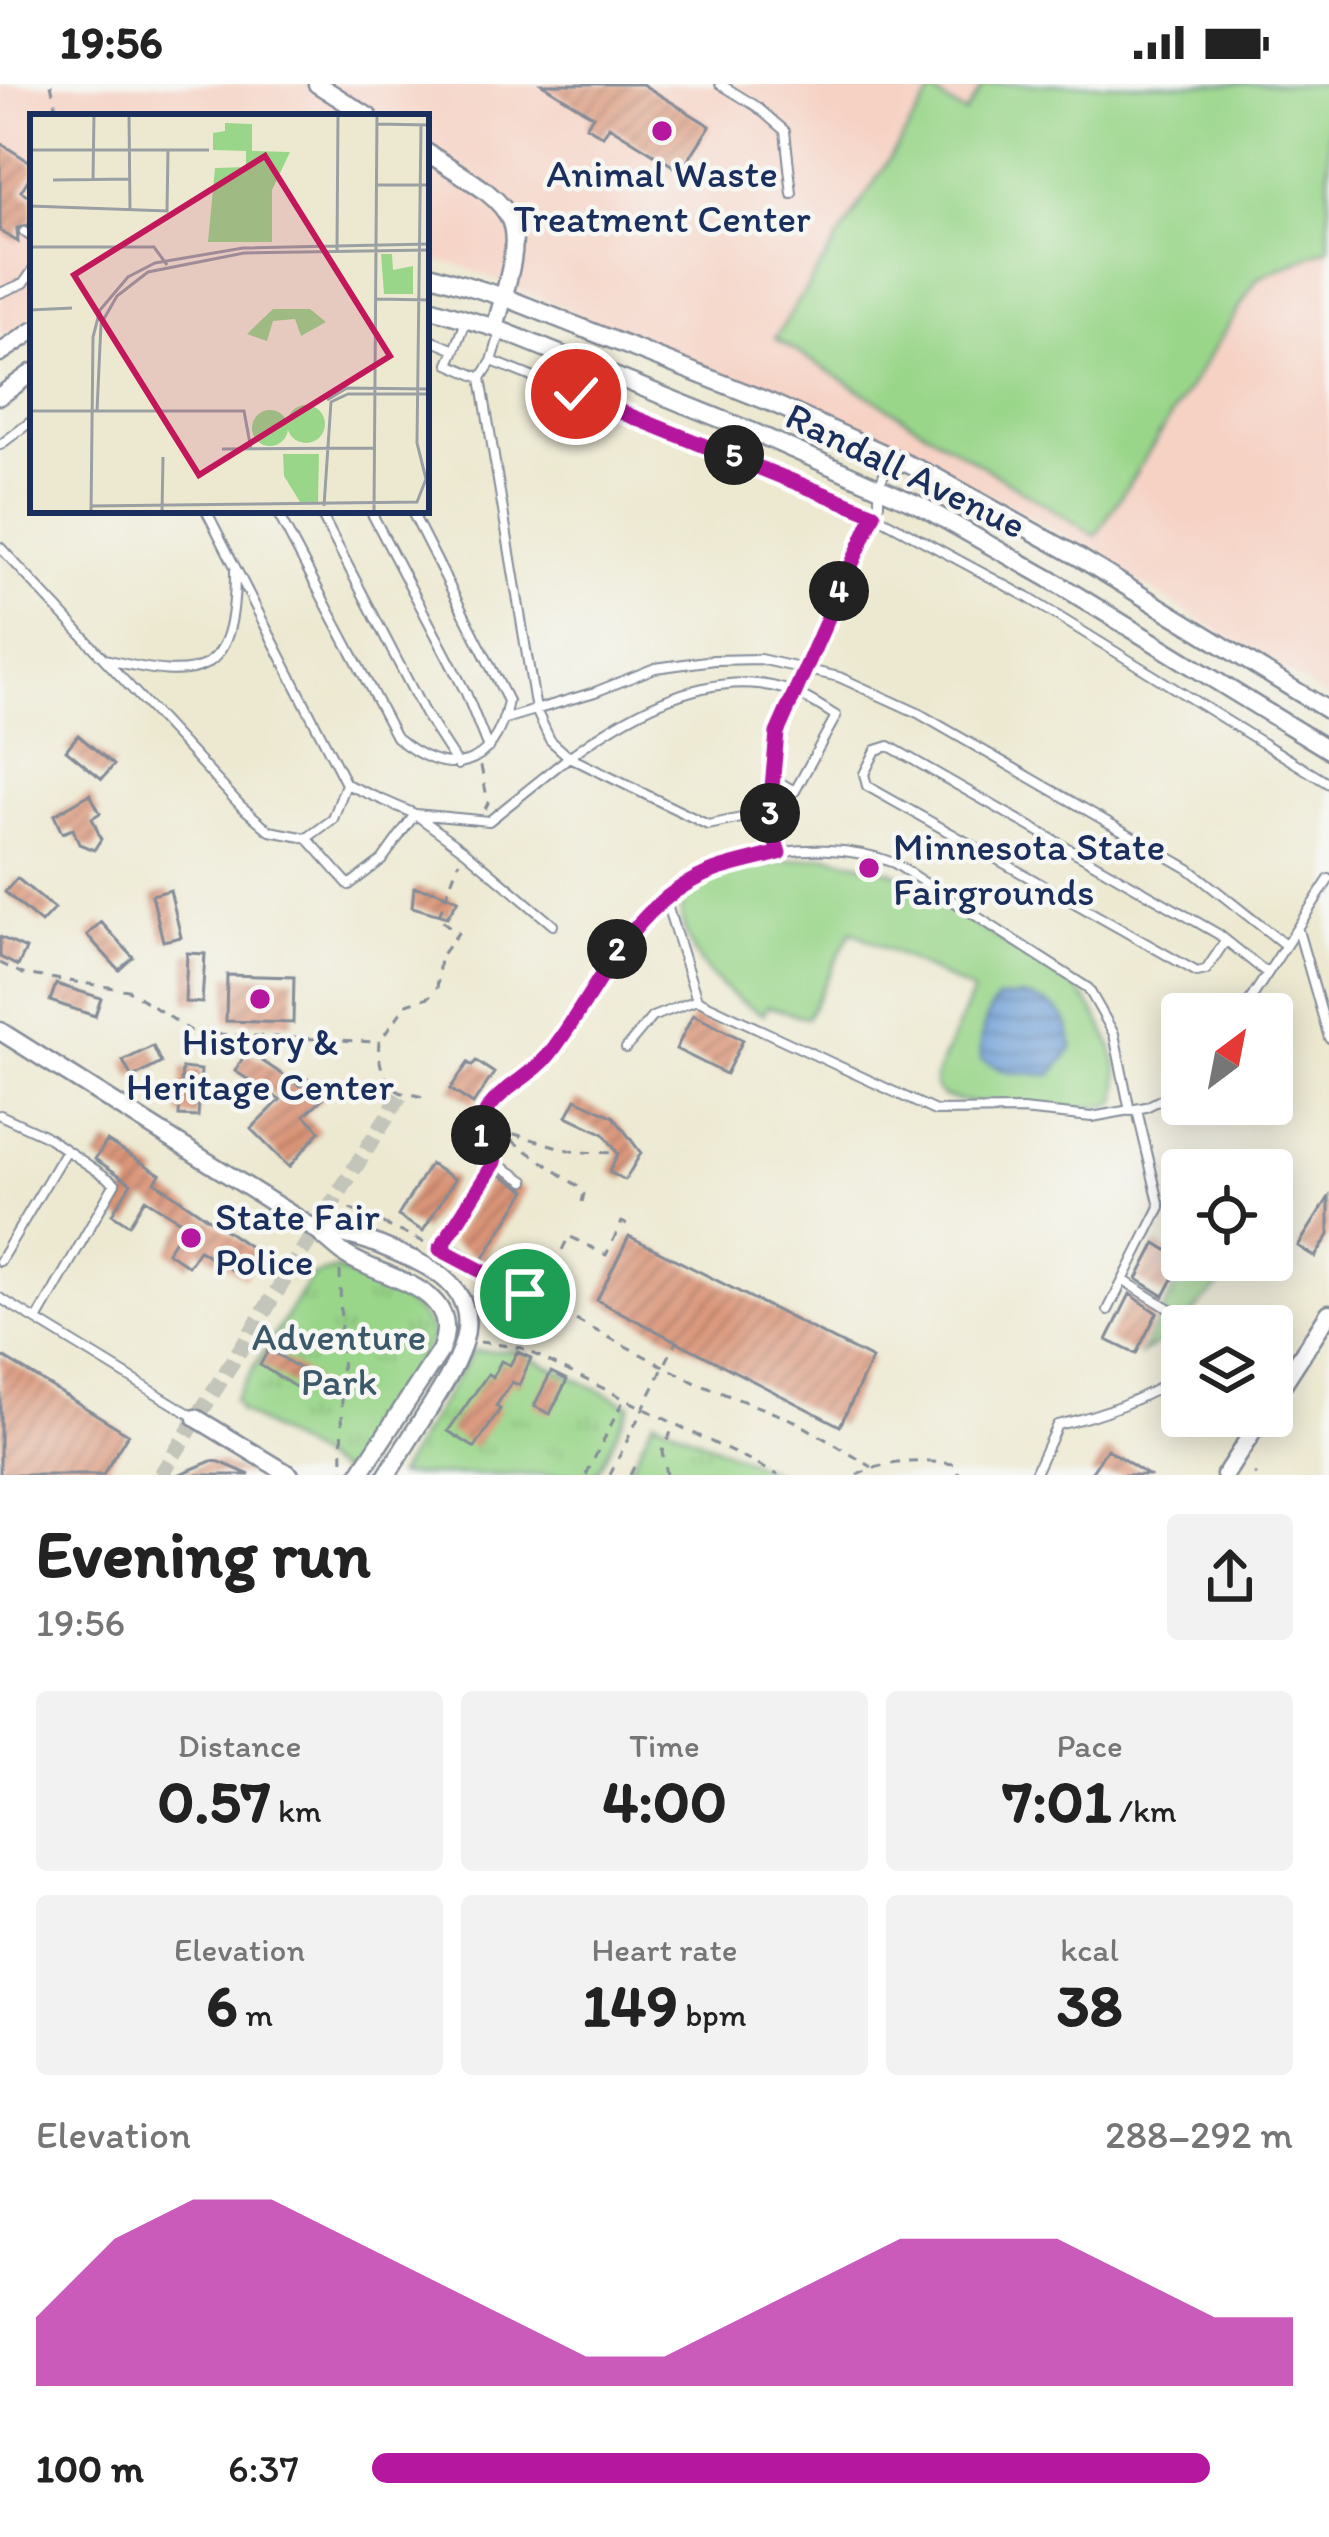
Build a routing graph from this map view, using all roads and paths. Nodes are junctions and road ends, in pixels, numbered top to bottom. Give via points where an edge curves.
1 (51, 84) edge
2 (316, 84) edge
3 (720, 84) edge
4 (57, 114) edge
5 (364, 114) edge
6 (429, 154) edge
7 (792, 194) dead end
8 (30, 274) edge
9 (429, 274) edge
10 (0, 293) edge
11 (504, 297) junction
12 (429, 308) edge
13 (467, 319) junction
14 (498, 329) junction
15 (30, 333) edge
16 (429, 339) edge
17 (455, 350) junction
18 (0, 352) edge
19 (492, 361) junction
20 (30, 374) edge
21 (481, 378) junction
22 (3, 388) edge
23 (30, 421) edge
24 (0, 445) edge
25 (891, 455) junction
26 (879, 486) junction
27 (208, 513) edge
28 (278, 513) edge
29 (321, 513) edge
30 (372, 513) edge
31 (414, 513) edge
32 (874, 514) junction
33 (0, 547) edge
34 (236, 567) junction
35 (104, 658) junction
36 (805, 668) junction
37 (794, 692) junction
38 (536, 710) junction
39 (1329, 712) edge
40 (505, 719) junction
41 (488, 748) junction
42 (1329, 750) edge
43 (569, 757) junction
44 (479, 758) junction
45 (458, 765) junction
46 (773, 778) junction
47 (346, 784) junction
48 (1329, 784) edge
49 (770, 812) junction
50 (415, 814) junction
51 (478, 821) junction
52 (307, 838) junction
53 (464, 850) junction
54 (779, 853) junction
55 (1329, 879) edge
56 (665, 898) junction
57 (553, 925) dead end
58 (1298, 928) junction
59 (1226, 940) junction
60 (1285, 945) junction
61 (0, 963) edge
62 (1267, 973) junction
63 (1254, 993) edge
64 (697, 1000) junction
65 (0, 1031) edge
66 (1329, 1038) edge
67 (379, 1042) junction
68 (626, 1048) dead end
69 (422, 1097) dead end
70 (1161, 1098) edge
71 (1133, 1110) junction
72 (0, 1115) edge
73 (66, 1150) junction
74 (616, 1154) dead end
75 (495, 1162) junction
76 (525, 1181) dead end
77 (582, 1202) dead end
78 (350, 1209) dead end
79 (633, 1228) dead end
80 (316, 1230) junction
81 (440, 1249) junction
82 (551, 1257) dead end
83 (0, 1261) edge
84 (340, 1269) dead end
85 (1123, 1280) junction
86 (0, 1298) edge
87 (1163, 1305) edge
88 (1108, 1310) dead end
89 (1329, 1313) edge
90 (37, 1320) junction
91 (466, 1341) junction
92 (676, 1342) dead end
93 (1293, 1359) edge
94 (1161, 1387) edge
95 (624, 1399) junction
96 (196, 1418) joint
97 (675, 1424) junction
98 (1249, 1437) edge
99 (634, 1467) dead end
100 (872, 1467) junction
101 (1036, 1471) dead end
102 (290, 1475) edge
103 (343, 1475) edge
104 (359, 1475) edge
105 (387, 1475) edge
106 (586, 1475) edge
107 (610, 1475) edge
108 (630, 1475) edge
109 (666, 1475) edge
110 (778, 1475) edge
111 (857, 1475) edge
112 (960, 1475) edge
113 (1225, 1475) edge

1 - 4 path
2 - 5 street
3 - 7 lane via 785,131
6 - 11 street via 490,192 511,217
8 - 10 lane
9 - 11 street, Randall Avenue
11 - 14 street
11 - 25 street, Randall Avenue
12 - 13 street, Randall Avenue
13 - 14 street, Randall Avenue
13 - 17 lane
14 - 19 lane
14 - 26 street, Randall Avenue
15 - 18 street
16 - 17 lane
17 - 21 lane via 449,364
19 - 21 lane
19 - 32 lane
20 - 22 street
21 - 38 lane
23 - 24 lane
25 - 26 lane
25 - 39 street, Randall Avenue via 1060,546
26 - 32 lane
26 - 42 street, Randall Avenue via 995,547
27 - 34 lane
28 - 45 lane via 396,736 416,754
29 - 45 lane
30 - 41 lane
31 - 40 lane via 501,681
32 - 36 lane
32 - 48 lane via 1027,597
33 - 35 lane
34 - 35 lane via 232,626 206,666 157,670
34 - 47 lane
35 - 52 lane via 241,806 270,831
36 - 37 lane
36 - 38 lane via 760,659 655,668
36 - 60 lane via 883,696 1189,869
37 - 43 lane via 732,685 666,699
37 - 46 lane via 777,733
37 - 46 lane via 836,716 794,791
38 - 40 lane
38 - 43 lane
40 - 41 lane
41 - 44 lane
43 - 49 lane via 708,825
43 - 51 lane via 489,821
44 - 45 lane
44 - 51 path via 488,803
46 - 49 lane
47 - 50 lane
47 - 52 lane via 333,819
49 - 54 lane
50 - 51 lane
50 - 52 lane via 382,860 349,885
50 - 53 lane
53 - 57 lane
53 - 67 path via 438,918 458,933 440,957 437,988 407,1004
54 - 56 lane via 714,871
54 - 71 lane via 836,848 894,863 1064,970 1103,1011
55 - 58 lane
56 - 64 lane
56 - 75 lane via 614,952 549,1056 482,1118 479,1152
58 - 60 lane
58 - 66 lane
59 - 59 lane via 1197,972 867,786 864,774 876,750 889,746
59 - 62 lane
60 - 62 lane
61 - 67 path via 23,974 128,990 194,1033
62 - 63 lane
64 - 68 lane via 652,1016
64 - 71 lane via 935,1111 1092,1117
65 - 80 street
67 - 69 path via 393,1086
70 - 71 lane
71 - 85 lane via 1160,1207
72 - 73 lane
73 - 83 lane
73 - 90 lane via 115,1183
74 - 77 path via 575,1152 511,1132 579,1187
75 - 76 lane
75 - 81 path
78 - 81 path
79 - 82 path via 622,1222 606,1255 569,1236 557,1260
80 - 91 street via 357,1234 450,1282 463,1304
80 - 104 street via 346,1256 426,1293 446,1330 440,1352
81 - 100 path via 696,1383 795,1420
84 - 103 path
85 - 87 lane
85 - 88 lane
86 - 90 lane
89 - 93 street
90 - 96 lane
91 - 95 path via 522,1348
91 - 105 street
92 - 107 path, bridge
94 - 101 lane via 1057,1425
95 - 97 path
95 - 106 path
96 - 102 street
97 - 109 path via 662,1451
97 - 110 path
98 - 113 street
99 - 108 path
100 - 111 path
100 - 112 path via 928,1460 955,1464

